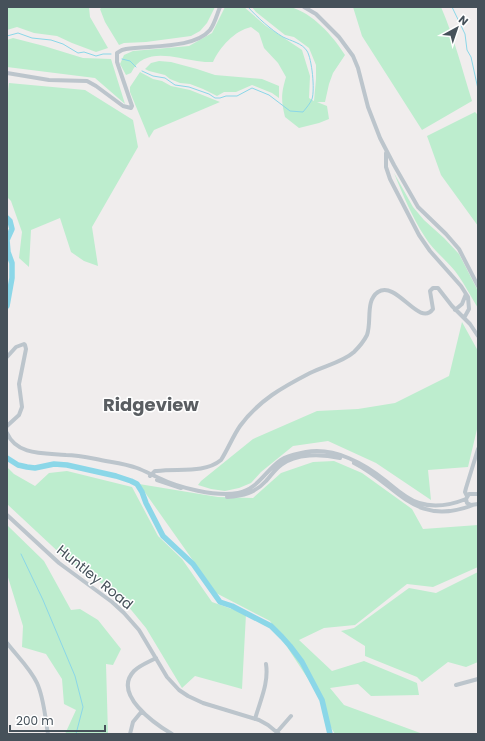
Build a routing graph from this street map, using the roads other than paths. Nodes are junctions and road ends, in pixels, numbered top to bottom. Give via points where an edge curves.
1 (220, 7) edge
2 (304, 7) edge
3 (7, 73) edge
4 (386, 151) junction
5 (478, 286) edge
6 (466, 294) junction
7 (455, 310) junction
8 (464, 318) junction
9 (478, 336) edge
10 (7, 357) edge
11 (7, 426) edge
12 (7, 433) edge
13 (478, 450) edge
14 (151, 475) junction
15 (390, 486) junction
16 (466, 486) junction
17 (477, 493) edge
18 (466, 498) junction
19 (478, 504) edge
20 (473, 505) junction
21 (7, 515) edge
22 (7, 644) edge
23 (156, 658) junction
24 (266, 664) dead end
25 (478, 679) edge
26 (456, 685) dead end
27 (142, 711) junction
28 (291, 716) dead end
29 (255, 719) junction
30 (278, 733) edge
31 (48, 734) edge
32 (130, 734) edge
33 (172, 734) edge

1 - 3 street via 211,28 198,39 186,43 126,49 117,53 117,62 131,108 119,104 87,82 49,80
2 - 4 street via 316,14 339,37 353,56 368,107
4 - 5 street via 418,207 456,245
4 - 6 street via 386,167 390,179 419,235
6 - 7 street via 462,304
6 - 8 street via 469,309
7 - 8 street
7 - 14 street via 440,290 435,288 431,289 430,294 432,312 426,314 417,311 391,291 378,292 370,304 369,326 358,348 348,356 312,372 268,397 240,426 216,464 204,468 158,470
8 - 9 street
10 - 11 street via 16,347 25,345 19,384 22,407
12 - 14 street via 14,444 30,451 80,456 133,467
13 - 16 street
14 - 15 street via 206,492 239,493 255,486 281,460 296,454 316,451 336,454 364,465
15 - 18 street via 413,501 426,505 448,504
15 - 20 street via 409,502 426,509 450,511
16 - 17 street via 470,491
16 - 18 street
17 - 18 street
18 - 20 street via 469,504
19 - 20 street
21 - 23 street, Huntley Road via 59,563 121,610 139,630
22 - 31 street via 28,668 36,682 41,694
23 - 27 street via 135,671 128,683 131,697
23 - 29 street, Huntley Road via 167,677 188,696
24 - 29 street via 265,685
25 - 26 street
27 - 32 street via 133,722
27 - 33 street
28 - 30 street
29 - 30 street, Huntley Road

